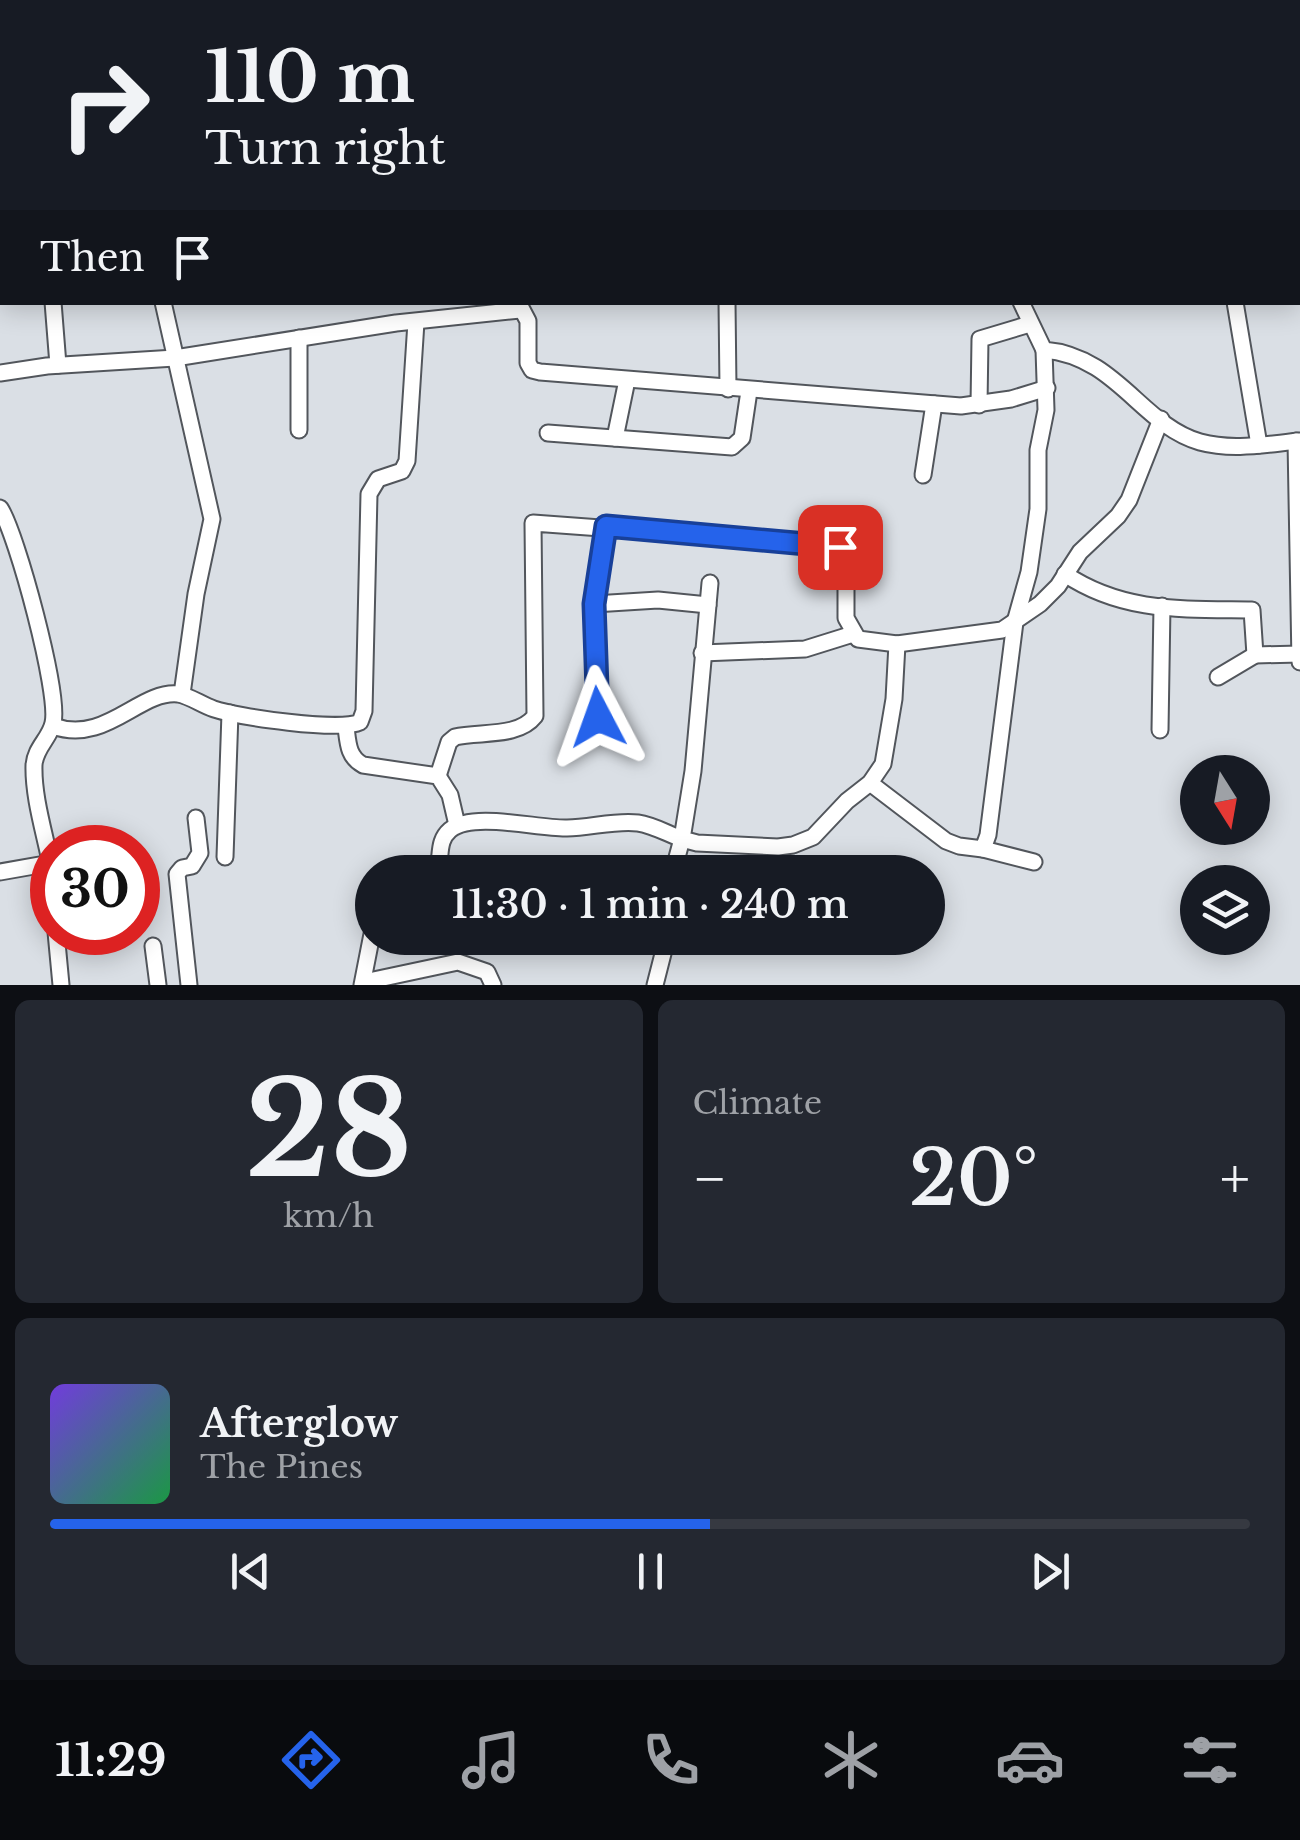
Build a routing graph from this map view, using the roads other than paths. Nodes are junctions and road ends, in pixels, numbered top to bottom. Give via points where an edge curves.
1 (53, 305) edge
2 (164, 305) edge
3 (727, 305) edge
4 (1022, 305) edge
5 (1235, 305) edge
6 (519, 306) edge
7 (416, 322) junction
8 (1030, 324) junction
9 (299, 338) junction
10 (1044, 350) junction
11 (174, 358) junction
12 (58, 365) junction
13 (0, 373) edge
14 (627, 380) junction
15 (1047, 388) junction
16 (728, 389) junction
17 (750, 391) junction
18 (934, 404) junction
19 (979, 405) junction
20 (1161, 419) junction
21 (299, 430) dead end
22 (548, 433) dead end
23 (614, 438) junction
24 (1298, 441) edge
25 (1258, 445) junction
26 (923, 475) dead end
27 (0, 508) edge
28 (606, 526) junction
29 (1065, 574) junction
30 (710, 583) dead end
31 (594, 604) junction
32 (708, 605) junction
33 (1162, 606) junction
34 (1015, 622) junction
35 (853, 634) junction
36 (897, 644) junction
37 (702, 653) junction
38 (1300, 654) edge
39 (1255, 655) junction
40 (1300, 663) edge
41 (1218, 677) dead end
42 (182, 694) junction
43 (230, 713) junction
44 (598, 717) dead end
45 (53, 726) junction
46 (346, 726) junction
47 (1160, 730) dead end
48 (438, 776) junction
49 (870, 783) junction
50 (196, 818) dead end
51 (44, 825) edge
52 (457, 825) junction
53 (682, 839) junction
54 (983, 849) junction
55 (439, 855) edge
56 (678, 855) edge
57 (225, 856) dead end
58 (1034, 862) dead end
59 (30, 869) edge
60 (0, 872) edge
61 (58, 955) edge
62 (154, 955) edge
63 (368, 955) edge
64 (662, 955) edge
65 (363, 984) edge
66 (60, 985) edge
67 (158, 985) edge
68 (189, 985) edge
69 (493, 985) edge
70 (654, 985) edge

1 - 12 street
2 - 11 street
3 - 16 street
4 - 8 street
5 - 25 street
6 - 7 street
6 - 14 street via 529,329 532,370
7 - 9 street
7 - 46 street via 407,462 402,471 378,479 368,494 364,712 360,722
8 - 10 street
8 - 19 street via 980,339
9 - 11 street
9 - 21 street
10 - 15 street
10 - 20 street via 1098,368
11 - 12 street
11 - 42 street via 212,519
12 - 13 street
14 - 16 street
14 - 23 street
15 - 19 street
15 - 34 street via 1038,509
16 - 17 street
17 - 18 street
17 - 23 street via 736,446
18 - 19 street
18 - 26 street
20 - 25 street via 1198,442
20 - 29 street via 1128,500
22 - 23 street
24 - 25 street
24 - 38 street
27 - 45 street via 25,580
28 - 31 street
28 - 35 street via 840,547 846,552 844,596
28 - 48 street via 533,523 534,716 516,730 455,737
29 - 33 street via 1112,599
29 - 34 street
30 - 32 street
31 - 32 street
31 - 44 street
32 - 37 street
33 - 39 street via 1252,610
33 - 47 street
34 - 36 street via 1002,630
34 - 54 street
35 - 36 street
35 - 37 street via 805,649
36 - 49 street via 884,764
37 - 53 street
38 - 39 street
38 - 40 street
39 - 41 street
42 - 43 street
42 - 45 street via 154,699 106,725
43 - 46 street
43 - 57 street
45 - 51 street via 34,767
46 - 48 street via 348,748 363,766
48 - 52 street
49 - 53 street via 812,837 793,846
49 - 54 street via 946,841
50 - 68 street via 200,853 176,874
52 - 53 street via 636,823
52 - 55 street via 446,832
53 - 56 street
54 - 58 street
59 - 60 street
61 - 66 street
62 - 67 street
63 - 65 street
64 - 70 street
65 - 69 street via 458,962 487,972

